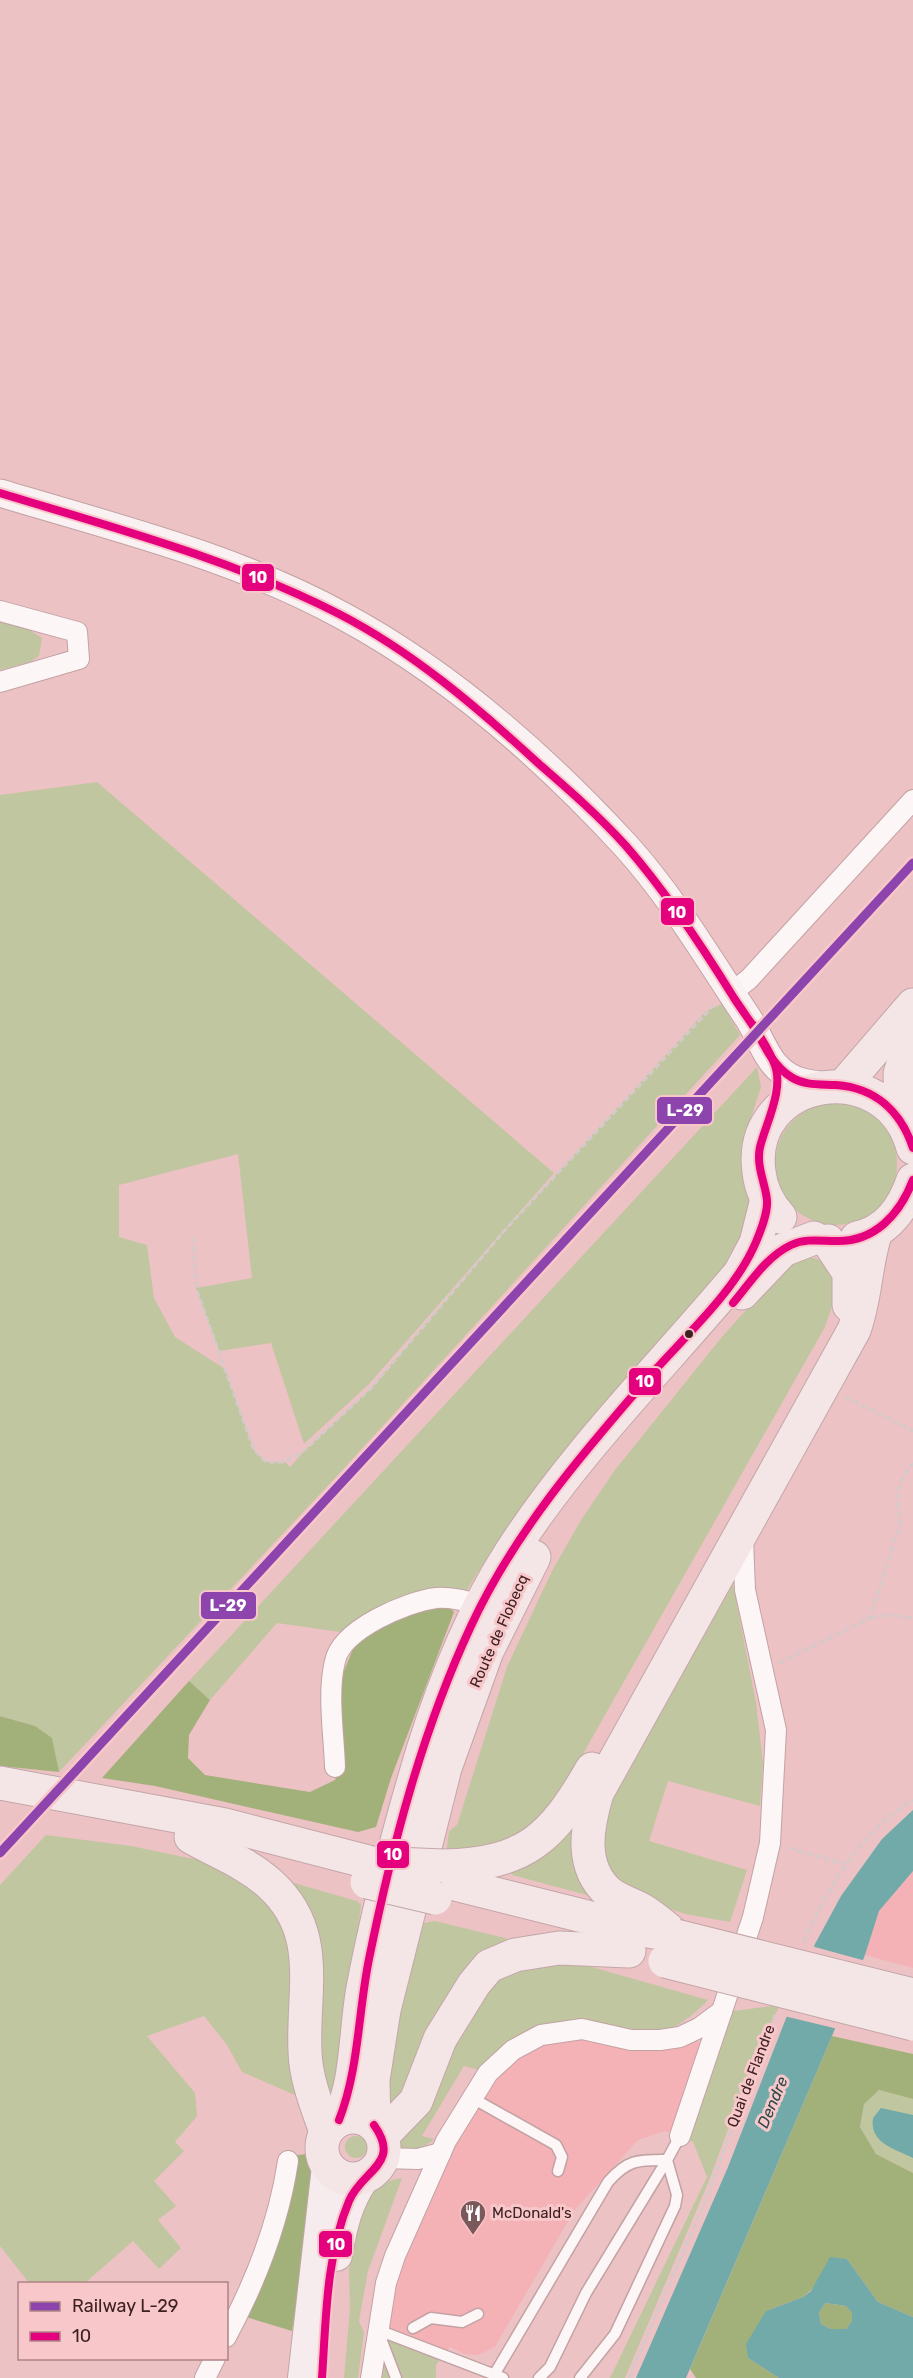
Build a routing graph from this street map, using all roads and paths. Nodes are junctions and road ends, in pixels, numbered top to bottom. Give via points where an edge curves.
1 (0, 493) edge
2 (0, 612) edge
3 (0, 682) edge
4 (913, 800) edge
5 (731, 993) junction
6 (913, 1005) edge
7 (913, 1032) edge
8 (777, 1067) junction
9 (835, 1086) junction
10 (772, 1119) junction
11 (909, 1135) edge
12 (913, 1180) edge
13 (767, 1199) junction
14 (876, 1231) junction
15 (193, 1237) dead end
16 (821, 1240) junction
17 (824, 1387) junction
18 (913, 1431) edge
19 (913, 1463) edge
20 (743, 1534) junction
21 (482, 1605) junction
22 (870, 1618) junction
23 (913, 1618) edge
24 (762, 1671) junction
25 (335, 1767) dead end
26 (0, 1783) edge
27 (913, 1800) edge
28 (0, 1807) edge
29 (191, 1837) junction
30 (770, 1843) junction
31 (845, 1864) junction
32 (370, 1872) junction
33 (439, 1881) junction
34 (671, 1948) junction
35 (802, 1948) dead end
36 (628, 1951) junction
37 (913, 1995) edge
38 (780, 2005) dead end
39 (722, 2011) junction
40 (913, 2024) edge
41 (474, 2099) junction
42 (332, 2126) junction
43 (680, 2136) joint
44 (376, 2153) junction
45 (441, 2153) junction
46 (667, 2160) junction
47 (288, 2162) dead end
48 (328, 2167) junction
49 (558, 2171) dead end
50 (424, 2189) junction
51 (478, 2314) dead end
52 (413, 2328) dead end
53 (378, 2330) junction
54 (228, 2333) edge
55 (214, 2360) edge
56 (499, 2376) edge
57 (205, 2378) edge
58 (304, 2378) edge
59 (322, 2378) edge
60 (371, 2378) edge
61 (396, 2378) edge
62 (538, 2378) edge
63 (580, 2378) edge
64 (629, 2378) edge

1 - 5 street via 221,561 344,616 404,654 489,717 627,847 676,910
2 - 3 street via 77,632 79,659
4 - 5 street via 749,979
5 - 8 street
5 - 15 path via 706,1011 505,1230 372,1387 336,1424 285,1462 266,1462 254,1450 196,1288
6 - 9 highway
7 - 11 highway via 900,1074
8 - 9 street via 805,1084
8 - 10 street
9 - 10 highway via 796,1097
9 - 11 highway via 877,1096
10 - 13 highway via 764,1133 758,1166
12 - 14 highway via 901,1208
13 - 16 highway via 786,1223
13 - 21 highway, Route de Flobecq via 756,1243 740,1273 567,1473 510,1554
14 - 16 highway, Route de Flobecq via 846,1241
14 - 17 highway via 865,1270 860,1316
16 - 33 highway via 849,1273 851,1292 842,1329 566,1812 540,1840 521,1851
16 - 44 highway, Route de Flobecq via 792,1245 774,1259 617,1434 577,1487 516,1590 479,1671 442,1779 384,2010 373,2080
17 - 18 path
17 - 20 highway
19 - 22 path via 897,1495 900,1524
20 - 24 street via 745,1590
20 - 34 highway via 597,1793 589,1819 589,1857 601,1884 611,1894 644,1911
21 - 25 street via 458,1598 435,1598 387,1614 352,1634 335,1659
21 - 42 highway, Route de Flobecq via 424,1749 378,1921 357,2029 351,2088
22 - 23 path
22 - 24 path
24 - 30 street via 776,1730
26 - 32 highway via 215,1823
27 - 31 path
28 - 29 highway
29 - 32 highway
29 - 42 highway via 241,1863 269,1883 296,1916 308,1961 307,2072
30 - 31 path
30 - 39 street via 753,1917
31 - 35 path via 817,1912
32 - 33 highway, bridge
33 - 34 highway via 635,1929
33 - 36 highway
34 - 36 highway
34 - 37 highway, bridge
34 - 40 highway, bridge
36 - 44 highway via 559,1948 515,1955 489,1966 440,2039 416,2101
38 - 64 path, Quai de Flandre via 706,2198
39 - 41 street via 680,2037 660,2040 631,2040 582,2029 541,2035 504,2057 488,2073
39 - 43 street
41 - 45 street
41 - 49 lane via 556,2145 562,2157
42 - 44 highway via 357,2117
42 - 48 highway via 322,2144 322,2156
43 - 46 lane
44 - 45 street via 418,2159
44 - 48 highway via 344,2178
44 - 50 street via 420,2181
44 - 59 main road via 343,2214
45 - 50 street
46 - 56 lane via 638,2160 621,2167 608,2182
46 - 62 lane via 586,2293 550,2367
46 - 63 lane via 677,2195 675,2206 615,2334
47 - 54 street via 285,2184 257,2272
48 - 58 main road
50 - 53 street via 390,2271
51 - 52 lane via 462,2322 431,2318
53 - 56 lane
53 - 60 street
53 - 61 lane
55 - 57 street

